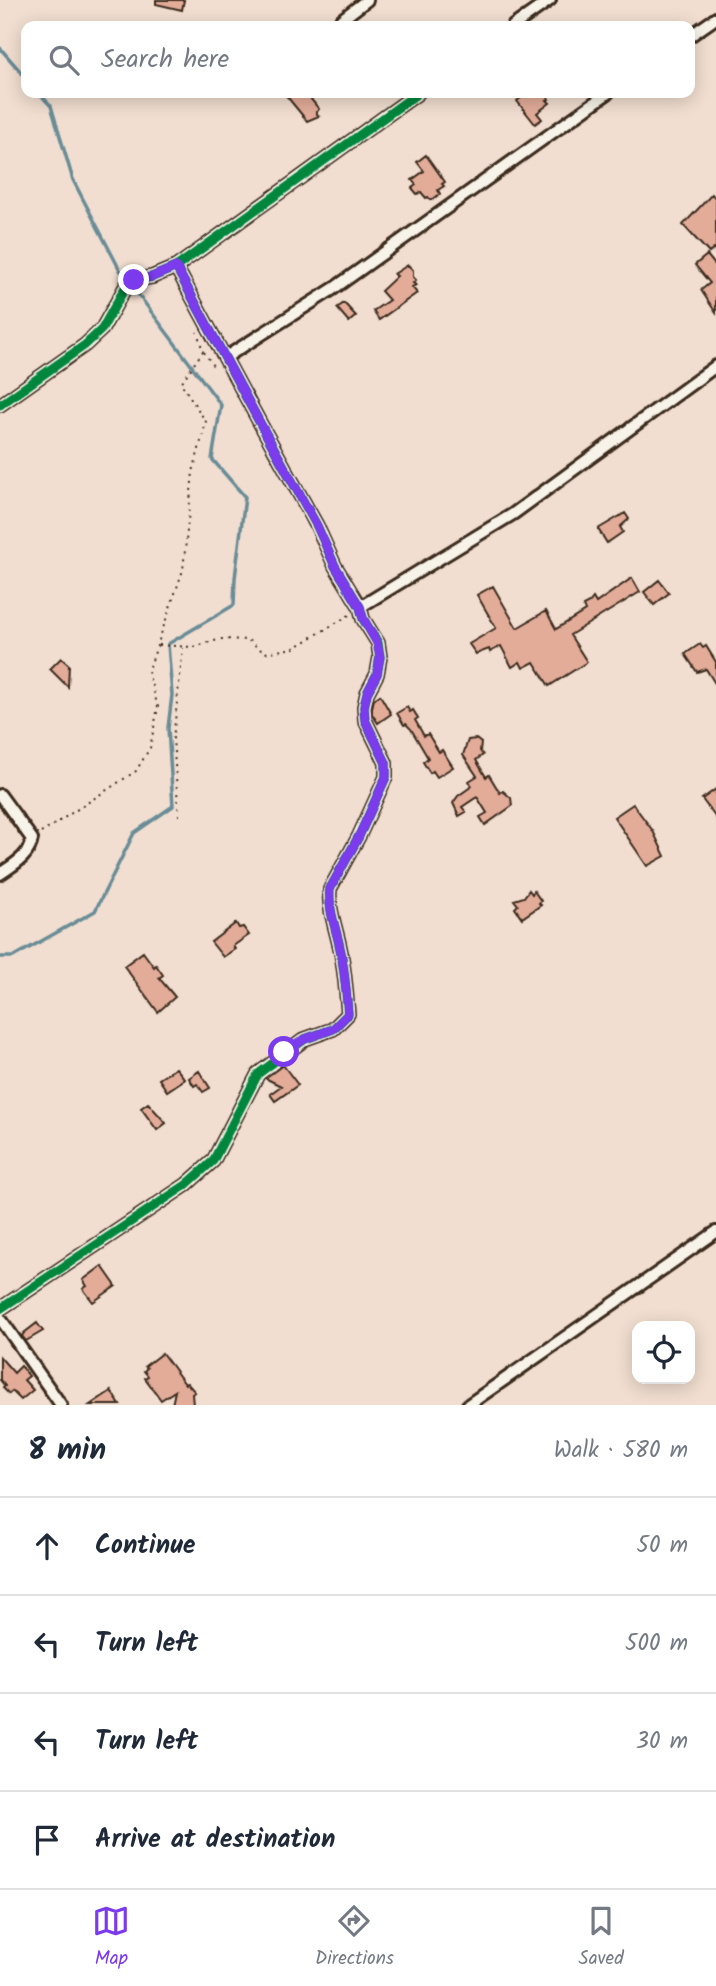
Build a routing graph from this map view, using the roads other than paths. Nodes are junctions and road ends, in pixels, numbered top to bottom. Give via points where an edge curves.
1 (367, 0) edge
2 (550, 0) edge
3 (716, 18) edge
4 (341, 20) dead end
5 (520, 21) edge
6 (695, 33) edge
7 (411, 98) edge
8 (601, 98) edge
9 (176, 267) junction
10 (226, 357) junction
11 (716, 366) edge
12 (0, 405) edge
13 (360, 607) junction
14 (0, 795) edge
15 (0, 874) edge
16 (716, 1232) edge
17 (0, 1309) edge
18 (0, 1318) edge
19 (61, 1405) edge
20 (468, 1405) edge

1 - 4 street
2 - 5 street
3 - 6 street
7 - 9 street
8 - 10 street via 333,289
9 - 10 street
9 - 12 street via 126,286 102,329
10 - 13 street
11 - 13 street via 513,514
13 - 17 street via 380,657 364,707 365,720 386,763 386,777 330,889 348,1014 333,1029 305,1039 258,1074 213,1161 186,1185
14 - 15 street via 32,839 21,859
16 - 20 street
18 - 19 street

